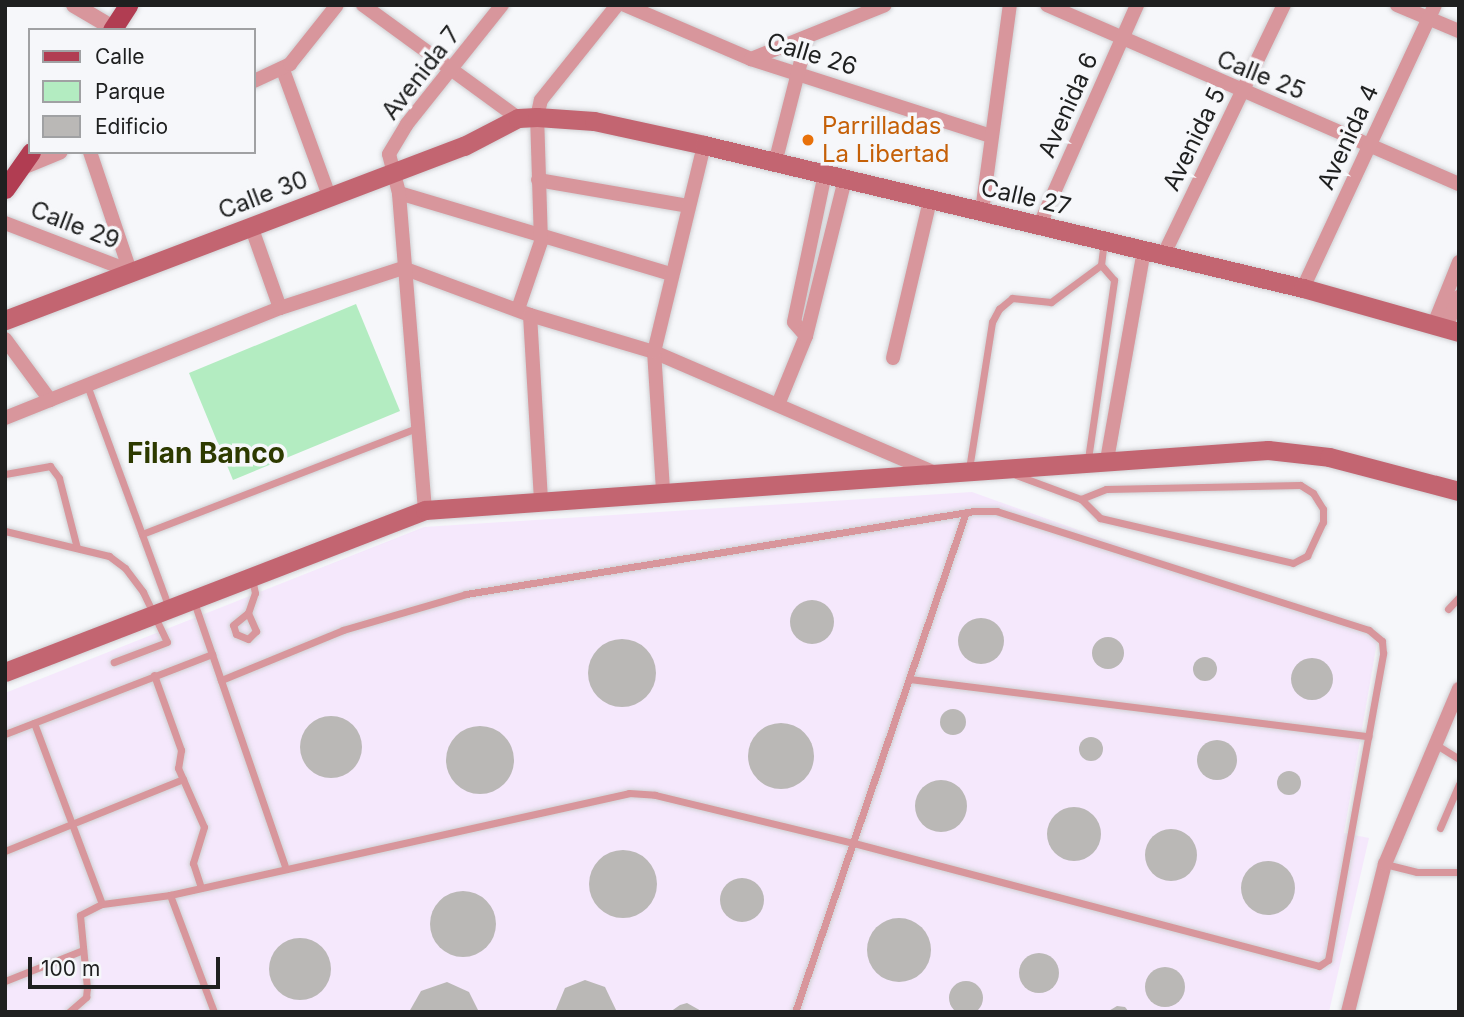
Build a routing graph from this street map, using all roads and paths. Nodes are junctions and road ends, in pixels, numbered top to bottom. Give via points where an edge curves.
1 (74, 5) edge
2 (128, 5) edge
3 (337, 5) edge
4 (363, 5) edge
5 (502, 5) edge
6 (617, 5) edge
7 (625, 5) edge
8 (885, 5) edge
9 (1010, 5) edge
10 (1047, 5) edge
11 (1137, 5) edge
12 (1284, 5) edge
13 (1397, 5) edge
14 (1432, 12) edge
15 (110, 28) edge
16 (113, 28) edge
17 (1459, 30) edge
18 (807, 37) junction
19 (1122, 41) junction
20 (751, 59) junction
21 (283, 70) junction
22 (451, 72) junction
23 (799, 72) junction
24 (256, 80) edge
25 (1241, 92) junction
26 (528, 118) junction
27 (991, 136) junction
28 (1370, 144) junction
29 (704, 145) junction
30 (30, 154) edge
31 (56, 154) edge
32 (91, 154) edge
33 (775, 163) junction
34 (20, 169) junction
35 (395, 173) junction
36 (825, 174) junction
37 (845, 179) junction
38 (538, 180) junction
39 (1459, 184) edge
40 (5, 189) edge
41 (399, 193) junction
42 (329, 196) junction
43 (930, 200) junction
44 (688, 206) junction
45 (982, 211) junction
46 (5, 223) edge
47 (1040, 224) junction
48 (251, 226) junction
49 (542, 234) junction
50 (1104, 241) junction
51 (1154, 253) junction
52 (1459, 262) edge
53 (1101, 265) junction
54 (403, 268) junction
55 (130, 271) junction
56 (671, 274) junction
57 (1303, 288) junction
58 (1459, 297) edge
59 (280, 308) junction
60 (524, 312) junction
61 (5, 320) edge
62 (1446, 328) edge
63 (806, 336) junction
64 (5, 340) edge
65 (654, 352) junction
66 (893, 358) dead end
67 (87, 385) junction
68 (50, 400) junction
69 (779, 402) junction
70 (5, 418) edge
71 (417, 428) junction
72 (1098, 461) junction
73 (969, 470) junction
74 (1002, 470) junction
75 (5, 474) edge
76 (936, 474) junction
77 (663, 490) junction
78 (1459, 491) edge
79 (541, 499) junction
80 (1081, 499) junction
81 (425, 510) junction
82 (966, 512) junction
83 (5, 531) edge
84 (142, 534) junction
85 (78, 548) junction
86 (252, 579) junction
87 (1459, 597) edge
88 (192, 598) junction
89 (1448, 609) dead end
90 (162, 610) junction
91 (248, 613) dead end
92 (212, 654) junction
93 (114, 662) dead end
94 (5, 672) edge
95 (155, 675) junction
96 (909, 679) junction
97 (221, 680) junction
98 (1459, 689) edge
99 (34, 723) junction
100 (5, 734) edge
101 (1368, 736) junction
102 (1434, 744) junction
103 (1459, 759) edge
104 (183, 779) junction
105 (1459, 784) edge
106 (72, 825) junction
107 (1440, 828) dead end
108 (850, 842) junction
109 (5, 851) edge
110 (1385, 864) junction
111 (285, 866) junction
112 (1459, 872) edge
113 (201, 887) junction
114 (170, 895) junction
115 (102, 904) junction
116 (83, 950) junction
117 (5, 981) edge
118 (69, 1012) edge
119 (215, 1012) edge
120 (795, 1012) edge
121 (1348, 1012) edge

1 - 15 street
2 - 16 main road
3 - 21 street
4 - 22 street
5 - 22 street, Avenida 7
6 - 26 street
7 - 20 street, Calle 26
8 - 18 street
9 - 27 street
10 - 19 street, Calle 25
11 - 19 street, Avenida 6
12 - 25 street, Avenida 5
13 - 14 street
14 - 17 street
14 - 28 street, Avenida 4
18 - 20 street
18 - 23 street
19 - 25 street, Calle 25
19 - 47 street, Avenida 6
20 - 23 street, Calle 26
21 - 24 street
21 - 42 street
22 - 26 street
22 - 35 street, Avenida 7 via 391,148
23 - 27 street, Calle 26
23 - 33 street
25 - 28 street, Calle 25
25 - 51 street, Avenida 5
26 - 29 main road, Calle 27 via 594,121
26 - 35 main road, Calle 30
26 - 38 street
27 - 45 street
28 - 39 street, Calle 25
28 - 57 street, Avenida 4
29 - 33 main road, Calle 27
29 - 44 street
30 - 34 main road
31 - 34 street
32 - 55 street, Calle 29
33 - 36 main road, Calle 27
34 - 40 main road
35 - 41 street, Avenida 7
35 - 42 main road, Calle 30
36 - 37 main road, Calle 27
36 - 63 street via 794,321
37 - 43 main road, Calle 27
37 - 63 street
38 - 44 street
38 - 49 street
41 - 49 street
41 - 54 street, Avenida 7
42 - 48 main road, Calle 30
43 - 45 main road, Calle 27
43 - 66 street
44 - 56 street
45 - 47 main road, Calle 27
46 - 55 street, Calle 29
47 - 50 main road, Calle 27
48 - 55 main road, Calle 30
48 - 59 street
49 - 56 street
49 - 60 street
50 - 51 main road, Calle 27
50 - 53 lane
51 - 57 main road, Calle 27
51 - 72 street, Avenida 5
52 - 62 street
53 - 72 lane via 1114,280
53 - 73 lane via 1051,302 1012,298 999,309 992,322
54 - 59 street
54 - 60 street
54 - 71 street, Avenida 7
55 - 61 main road, Calle 30
56 - 65 street
57 - 62 main road, Calle 27
58 - 62 street
59 - 67 street
60 - 65 street
60 - 79 street
63 - 69 street
64 - 68 street
65 - 69 street
65 - 77 street
67 - 68 street
67 - 84 lane
68 - 70 street
69 - 76 street
71 - 81 street, Avenida 7
71 - 84 lane
72 - 74 main road
72 - 78 main road via 1268,450 1329,457
73 - 74 main road
73 - 76 main road
74 - 80 lane
75 - 85 lane via 45,464 54,469
76 - 77 main road
77 - 79 main road
79 - 81 main road
80 - 80 lane via 1107,489 1300,485 1313,493 1323,509 1323,522 1307,556 1293,563 1100,518
81 - 86 main road
82 - 96 lane
82 - 97 lane via 466,594 343,630
82 - 101 lane via 997,511 1374,632 1382,640 1383,653
83 - 85 lane
84 - 90 lane
85 - 90 lane via 108,556 125,568
86 - 88 main road
86 - 91 lane via 255,593
87 - 89 lane
88 - 90 main road
88 - 92 lane
90 - 93 lane via 166,644
90 - 94 main road
92 - 95 lane
92 - 97 lane
95 - 99 lane
95 - 104 lane via 181,750 178,768
96 - 101 lane
96 - 108 lane
97 - 111 lane
98 - 102 street
99 - 100 lane
99 - 106 lane
101 - 108 lane via 1328,960 1319,966
102 - 103 lane
102 - 110 street
104 - 106 lane
104 - 113 lane via 204,827 193,863
105 - 107 lane
106 - 109 lane
106 - 115 lane
108 - 111 lane via 655,795 629,793
108 - 120 lane
110 - 112 lane via 1417,872
110 - 121 street
111 - 113 lane
113 - 114 lane
114 - 115 lane
114 - 119 lane
115 - 116 lane via 80,915
116 - 117 lane
116 - 118 lane via 86,997

